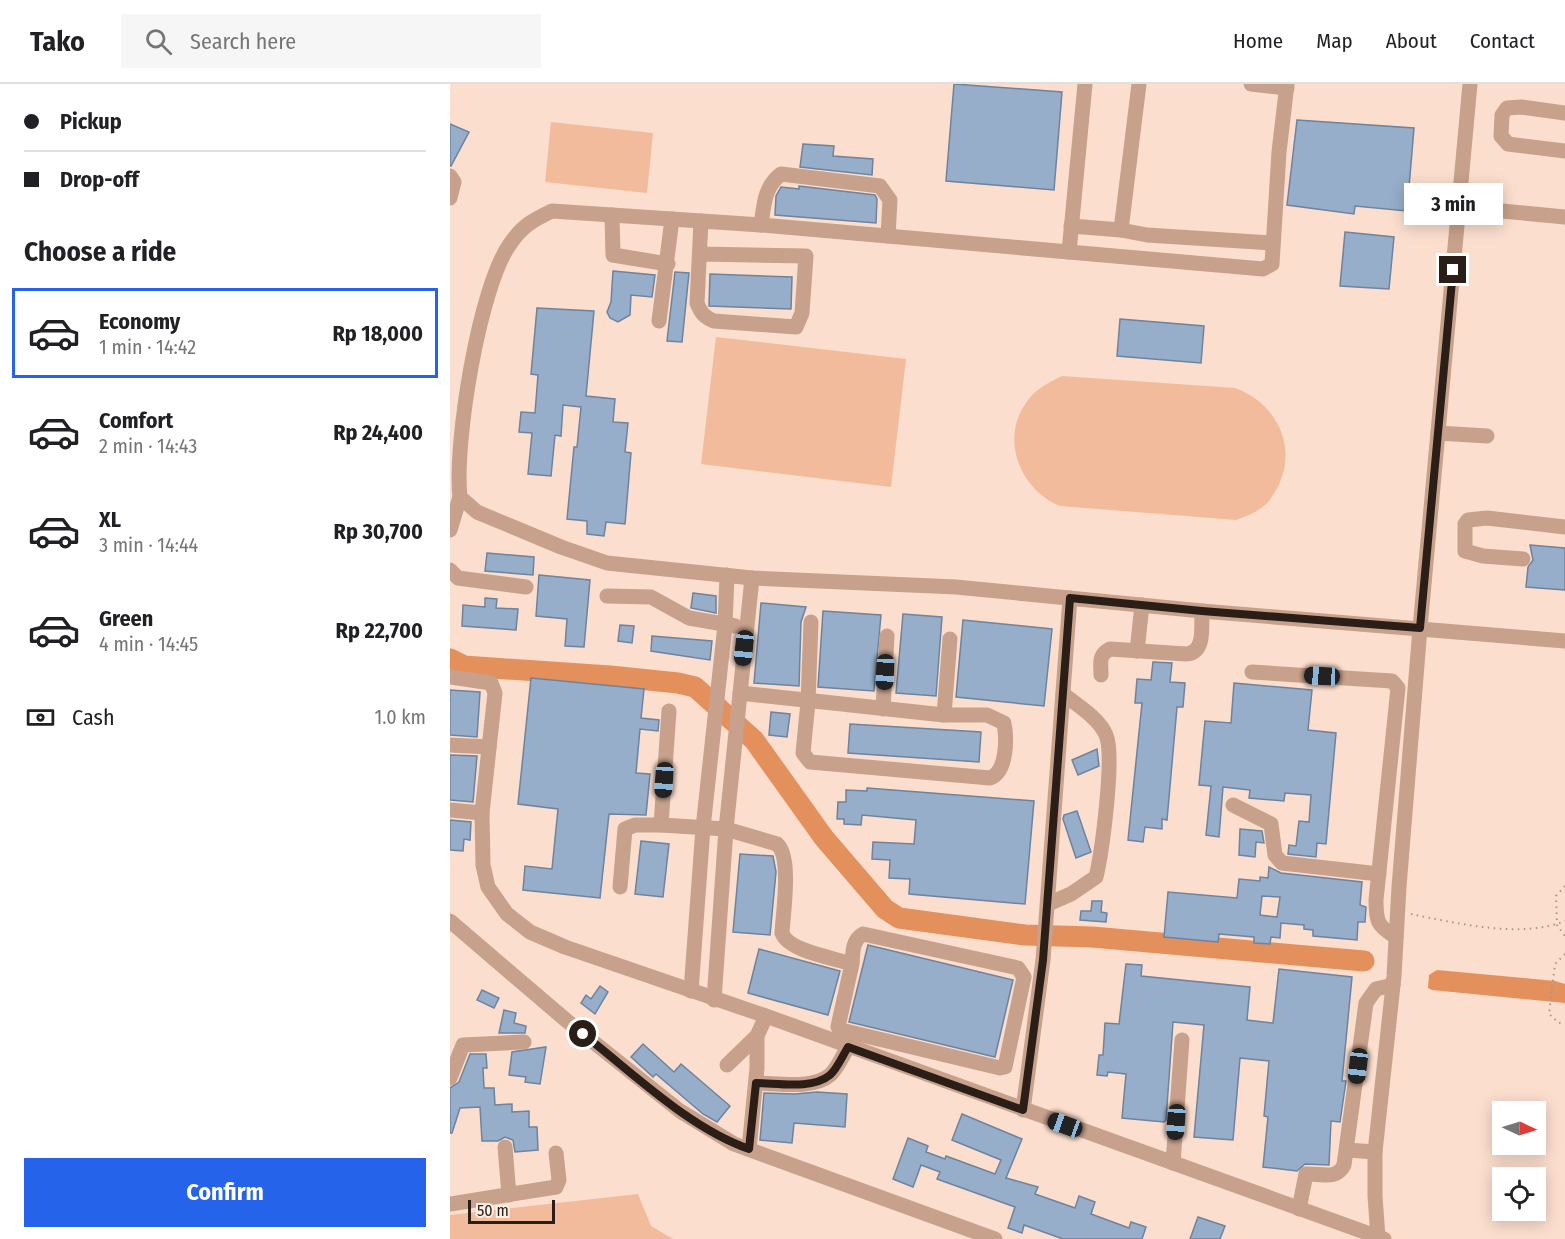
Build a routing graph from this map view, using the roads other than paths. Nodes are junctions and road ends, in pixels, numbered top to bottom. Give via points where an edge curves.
1 (1085, 84) edge
2 (1139, 84) edge
3 (1251, 84) edge
4 (1470, 84) edge
5 (1287, 86) edge
6 (1565, 113) edge
7 (1565, 151) edge
8 (450, 176) edge
9 (450, 198) edge
10 (1502, 211) dead end
11 (612, 215) junction
12 (1565, 217) edge
13 (672, 219) junction
14 (701, 221) junction
15 (761, 225) junction
16 (1071, 226) junction
17 (807, 229) junction
18 (1121, 230) junction
19 (888, 236) junction
20 (1273, 243) junction
21 (1069, 252) junction
22 (701, 254) junction
23 (806, 256) junction
24 (668, 264) junction
25 (659, 321) dead end
26 (1438, 433) junction
27 (1487, 436) dead end
28 (460, 497) junction
29 (1565, 527) edge
30 (450, 530) edge
31 (1523, 560) dead end
32 (450, 570) edge
33 (727, 575) junction
34 (752, 578) junction
35 (526, 587) dead end
36 (607, 596) dead end
37 (1070, 598) junction
38 (1142, 605) junction
39 (1202, 611) junction
40 (811, 622) dead end
41 (725, 625) junction
42 (747, 626) junction
43 (1420, 628) junction
44 (887, 636) dead end
45 (950, 639) dead end
46 (1565, 641) edge
47 (1137, 651) junction
48 (1252, 672) dead end
49 (1101, 675) dead end
50 (450, 677) edge
51 (740, 693) junction
52 (1063, 694) junction
53 (808, 702) junction
54 (883, 709) junction
55 (669, 711) dead end
56 (944, 714) junction
57 (450, 745) edge
58 (489, 747) junction
59 (1233, 805) dead end
60 (450, 810) edge
61 (482, 813) junction
62 (661, 825) junction
63 (703, 828) junction
64 (726, 829) junction
65 (1379, 874) junction
66 (620, 887) dead end
67 (1047, 910) junction
68 (450, 921) edge
69 (1395, 944) junction
70 (852, 964) junction
71 (1394, 980) junction
72 (692, 992) junction
73 (714, 1000) junction
74 (766, 1016) junction
75 (757, 1036) junction
76 (1182, 1040) dead end
77 (524, 1042) dead end
78 (848, 1047) junction
79 (727, 1065) dead end
80 (450, 1078) edge
81 (756, 1083) junction
82 (1023, 1110) junction
83 (505, 1147) dead end
84 (749, 1149) junction
85 (1347, 1150) junction
86 (1375, 1152) junction
87 (556, 1153) dead end
88 (1173, 1163) junction
89 (509, 1195) junction
90 (450, 1204) edge
91 (1299, 1209) junction
92 (1381, 1238) edge
93 (995, 1239) edge

1 - 16 street
2 - 18 street
3 - 5 street
4 - 26 street
5 - 20 street
6 - 7 street via 1507,108 1502,115 1501,136 1508,144
8 - 9 street via 454,182
10 - 12 street
11 - 13 street
11 - 24 street via 613,255
11 - 28 street via 552,211 528,222 509,245 494,274 476,344 464,414
13 - 14 street
13 - 24 street
14 - 15 street
14 - 22 street
15 - 17 street
15 - 19 street via 767,190 781,174 880,186 890,200
16 - 18 street
16 - 21 street
17 - 19 street
17 - 23 street
18 - 20 street
19 - 21 street
20 - 21 street via 1272,264 1263,270
22 - 23 street
22 - 23 street via 697,303 706,318 790,328 796,327 802,313
24 - 25 street
26 - 27 street
26 - 43 street
28 - 30 street
28 - 33 street via 477,512 586,557 608,563
29 - 31 street via 1487,518 1467,520 1465,551
32 - 35 street via 458,578
33 - 34 street
33 - 41 street
34 - 37 street via 956,587
34 - 42 street
36 - 41 street via 651,597 689,618
37 - 38 street
37 - 52 street
38 - 39 street
38 - 47 street
39 - 43 street
39 - 47 street via 1200,645 1196,651
40 - 53 street
41 - 42 street
41 - 63 street
42 - 51 street
43 - 46 street
43 - 69 street
44 - 54 street
45 - 56 street
47 - 49 street via 1104,652 1100,658
48 - 65 street via 1396,684 1399,693
50 - 58 street via 490,683 495,693
51 - 53 street
51 - 64 street
52 - 67 street
52 - 67 street via 1103,729 1110,763 1096,877
53 - 54 street
53 - 56 street via 803,753 810,762 996,776 1002,768 1004,723 987,715
54 - 56 street
55 - 62 street
57 - 58 street
58 - 61 street
59 - 65 street via 1271,824 1275,855 1282,863
60 - 61 street
61 - 72 street via 483,865 488,887 507,914 530,932 565,947
62 - 63 street
62 - 66 street via 625,829
63 - 64 street
63 - 72 street
64 - 70 street via 781,848 785,864 784,939
64 - 73 street
65 - 69 street via 1377,920
67 - 82 street
68 - 84 street via 680,1111
69 - 71 street
70 - 70 street via 854,944 863,934 1018,968 1024,977 1005,1067 841,1030 838,1022
71 - 85 street via 1376,989 1366,1004
71 - 86 street
72 - 73 street
73 - 74 street
74 - 75 street
74 - 78 street
75 - 79 street
75 - 81 street
76 - 88 street
77 - 80 street via 461,1048
78 - 81 street via 831,1075 817,1082
78 - 82 street
81 - 84 street
82 - 88 street
83 - 89 street
84 - 93 street
85 - 86 street
85 - 91 street via 1344,1165 1334,1176 1306,1174
86 - 92 street via 1375,1196
87 - 89 street via 556,1187
88 - 91 street
89 - 90 street
91 - 92 street

